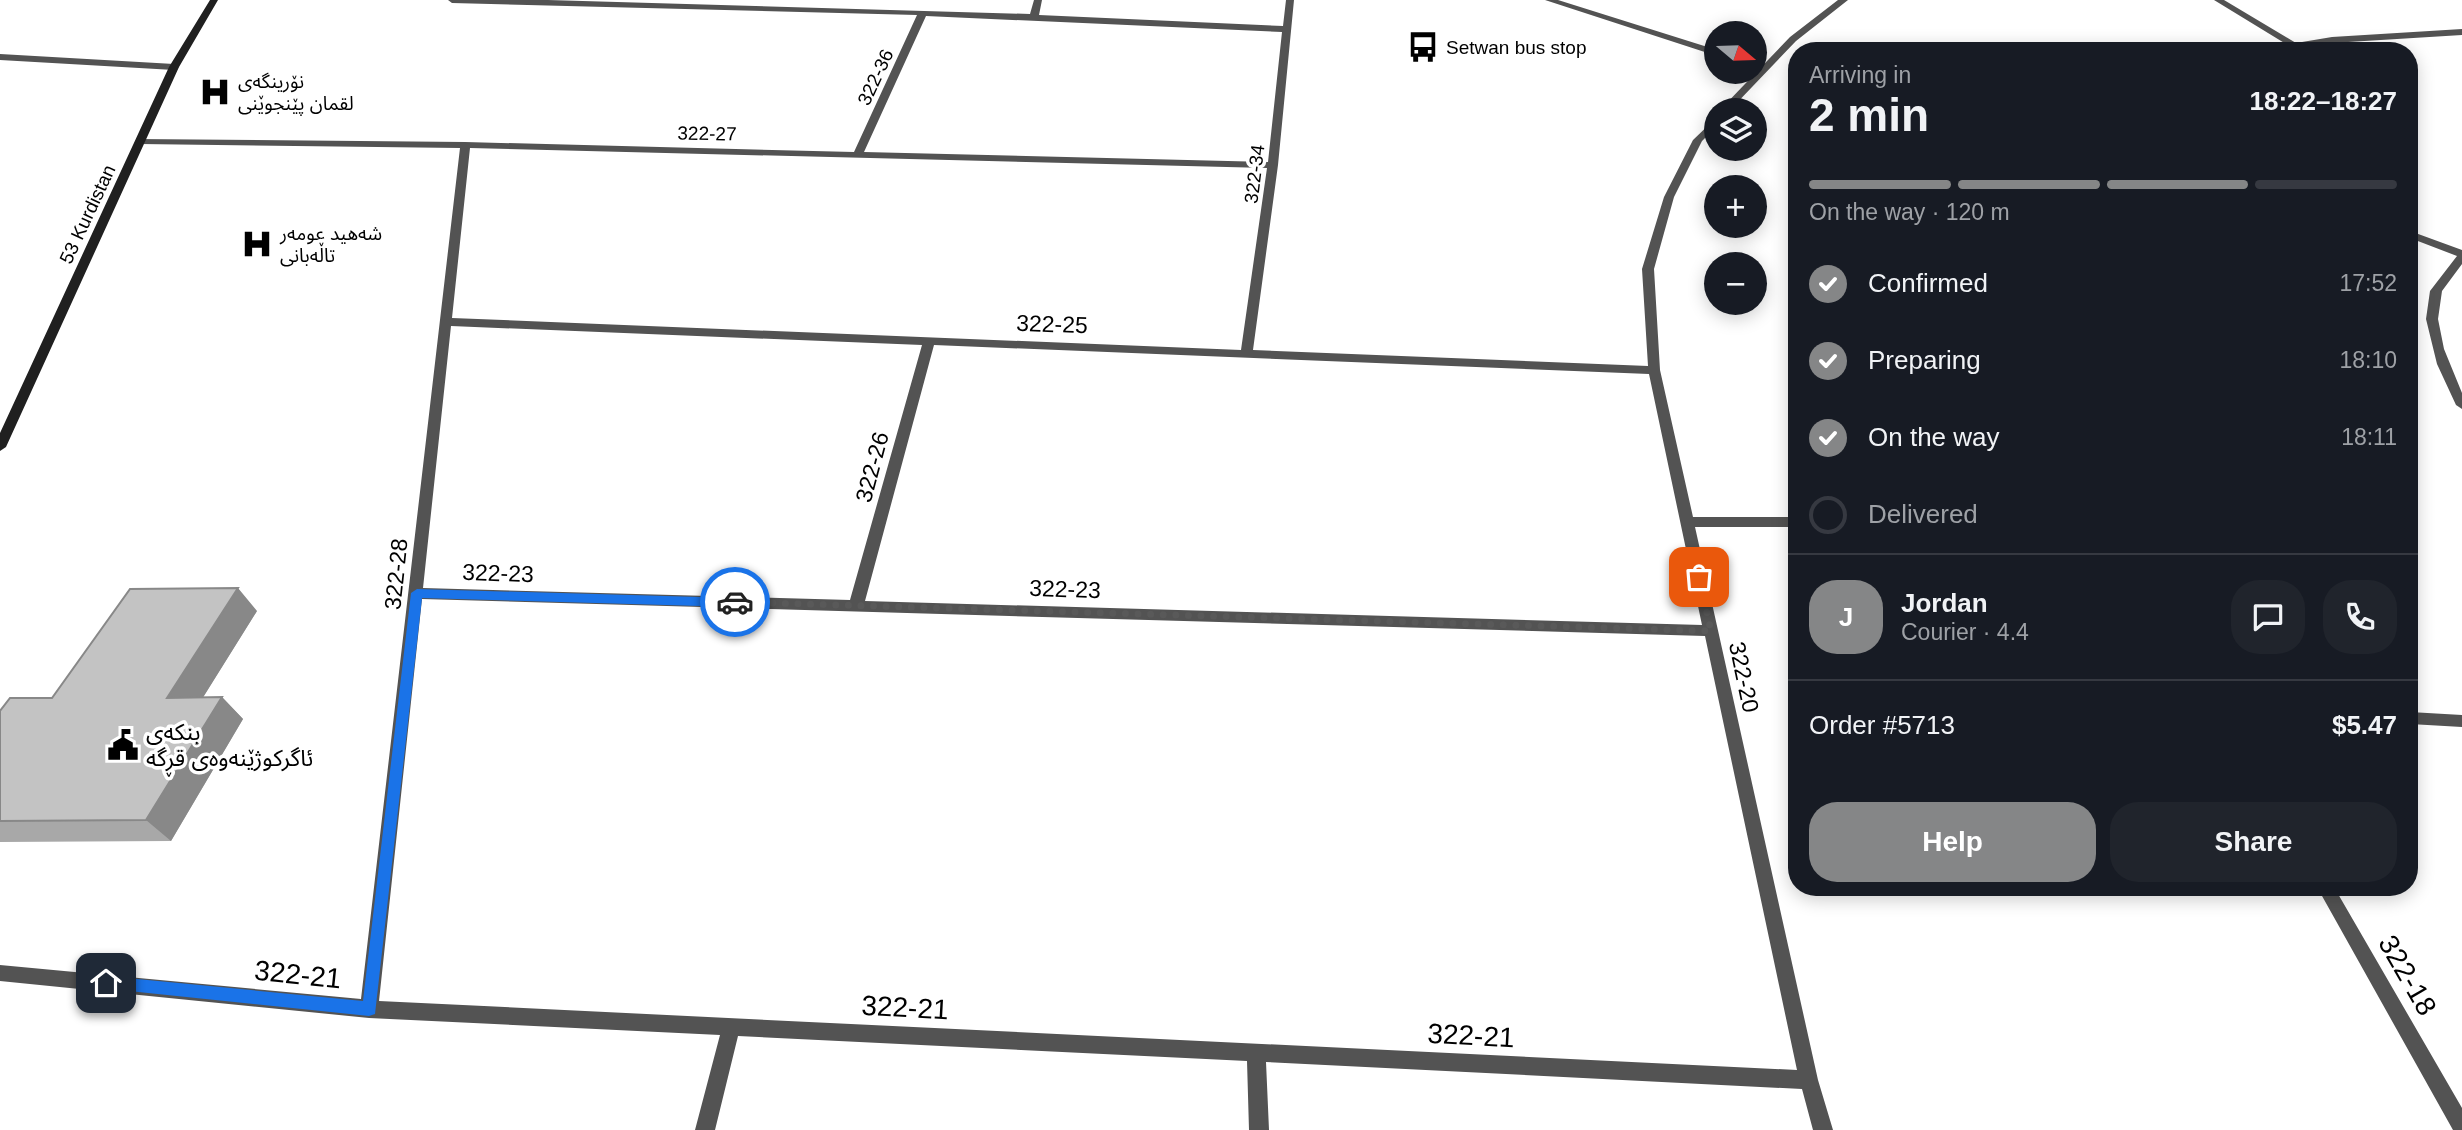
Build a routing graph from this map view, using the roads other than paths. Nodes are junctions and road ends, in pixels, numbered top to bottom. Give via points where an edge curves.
1 (214, 0) edge
2 (452, 0) edge
3 (1038, 0) edge
4 (1290, 0) edge
5 (1549, 0) edge
6 (1844, 0) edge
7 (2218, 0) edge
8 (510, 1) edge
9 (745, 4) edge
10 (923, 13) junction
11 (1034, 17) junction
12 (1286, 29) junction
13 (2462, 32) edge
14 (1789, 42) edge
15 (2291, 42) edge
16 (2322, 42) edge
17 (1788, 43) edge
18 (1704, 49) edge
19 (0, 57) edge
20 (1768, 59) edge
21 (174, 67) junction
22 (1746, 84) edge
23 (1735, 98) edge
24 (1704, 134) edge
25 (140, 141) junction
26 (465, 145) junction
27 (858, 155) junction
28 (1273, 165) junction
29 (2418, 237) edge
30 (2462, 255) edge
31 (448, 322) junction
32 (929, 340) junction
33 (1247, 352) junction
34 (1654, 370) junction
35 (2462, 405) edge
36 (0, 447) edge
37 (1687, 522) junction
38 (1788, 522) edge
39 (417, 593) junction
40 (856, 606) junction
41 (1711, 631) junction
42 (2418, 718) edge
43 (2462, 721) edge
44 (2331, 896) edge
45 (0, 973) edge
46 (369, 1009) junction
47 (731, 1027) junction
48 (1256, 1053) junction
49 (1809, 1080) junction
50 (2462, 1127) edge
51 (705, 1130) edge
52 (1259, 1130) edge
53 (1824, 1130) edge

1 - 21 main road, 53 Kurdistan
2 - 8 street
3 - 11 street
4 - 12 street, 322-34
5 - 18 street
6 - 14 street
7 - 15 street
8 - 9 street
9 - 10 street
10 - 11 street
10 - 27 street, 322-36
11 - 12 street
12 - 28 street, 322-34
13 - 16 street
17 - 20 street
19 - 21 street
21 - 25 main road, 53 Kurdistan
22 - 23 street
24 - 34 street, 322-20 via 1669,197 1648,269
25 - 26 street, 322-27
25 - 36 main road, 53 Kurdistan
26 - 27 street, 322-27
26 - 31 street, 322-28
27 - 28 street, 322-27
28 - 33 street, 322-34
29 - 30 street
30 - 35 street via 2437,289 2432,314 2446,370
31 - 32 street, 322-25
31 - 39 street, 322-28
32 - 33 street, 322-25
32 - 40 street, 322-26
33 - 34 street, 322-25
34 - 37 street, 322-20
37 - 38 street
37 - 41 street, 322-20
39 - 40 street, 322-23
39 - 46 street, 322-28
40 - 41 street, 322-23
41 - 49 street, 322-20
42 - 43 street
44 - 50 street, 322-18
45 - 46 street, 322-21
46 - 47 street, 322-21
47 - 48 street, 322-21
47 - 51 street
48 - 49 street, 322-21
48 - 52 street
49 - 53 street, 322-20

